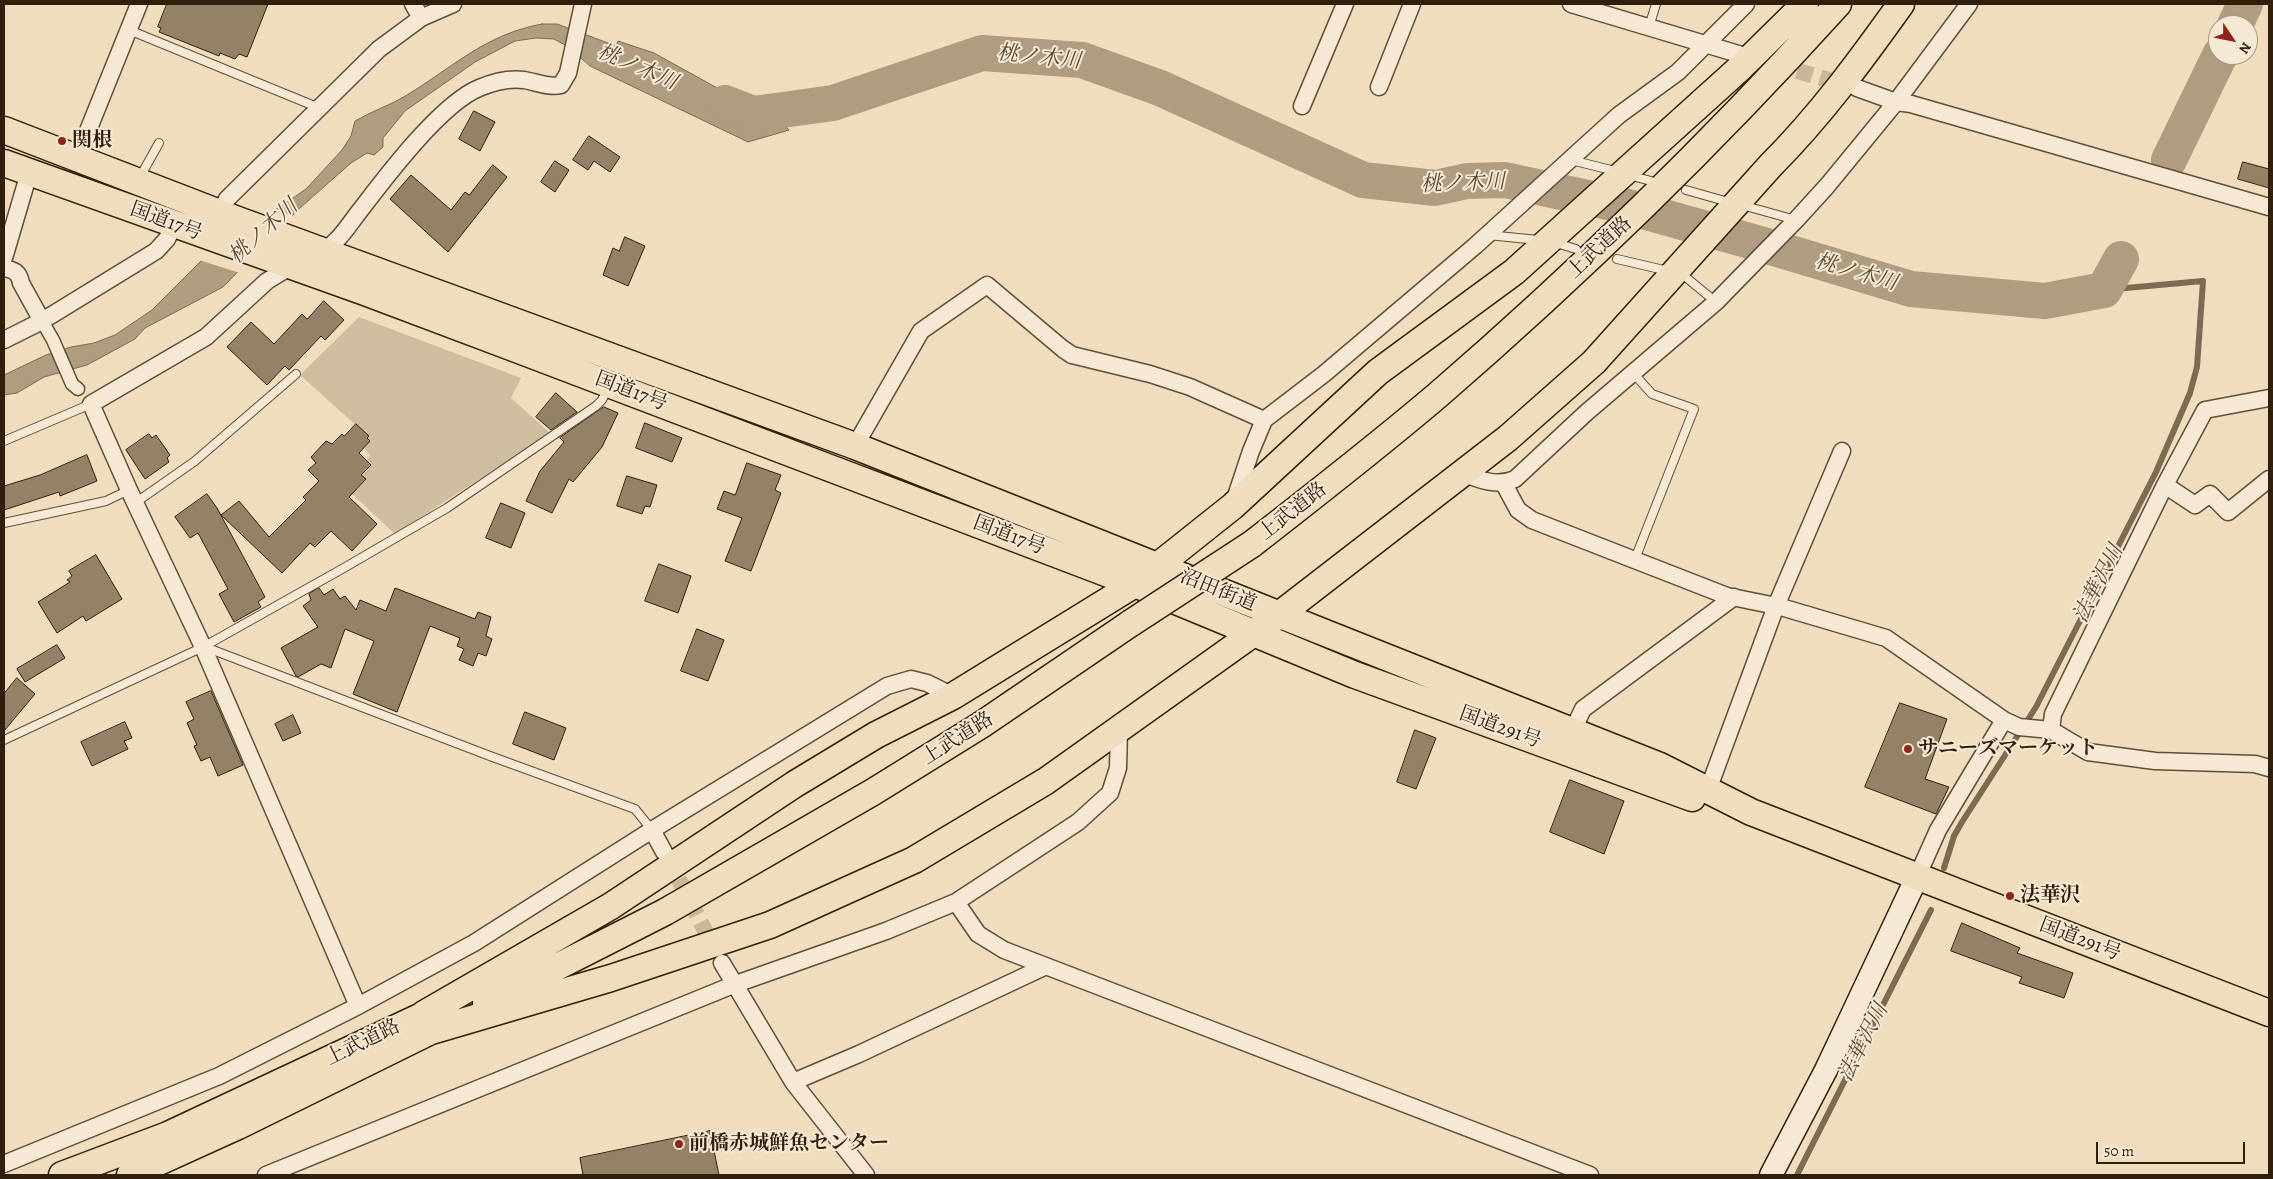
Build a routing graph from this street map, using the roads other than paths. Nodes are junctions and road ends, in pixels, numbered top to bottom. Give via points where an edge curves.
1 (454, 4) edge
2 (583, 4) edge
3 (1345, 4) edge
4 (1412, 4) edge
5 (1572, 4) edge
6 (1656, 4) edge
7 (1746, 4) edge
8 (1804, 4) edge
9 (1838, 4) edge
10 (1901, 4) edge
11 (1969, 4) edge
12 (136, 5) edge
13 (417, 11) edge
14 (1649, 27) junction
15 (129, 30) junction
16 (1708, 44) junction
17 (1745, 56) dead end
18 (1379, 87) dead end
19 (1857, 88) tunnel mouth
20 (1896, 102) junction
21 (1302, 106) dead end
22 (318, 111) junction
23 (4, 130) edge
24 (159, 143) dead end
25 (77, 158) junction
26 (4, 163) edge
27 (1564, 164) junction
28 (29, 173) junction
29 (1623, 176) junction
30 (137, 181) junction
31 (1654, 187) junction
32 (1686, 190) dead end
33 (1735, 207) junction
34 (2269, 207) edge
35 (228, 216) junction
36 (174, 224) junction
37 (1792, 224) junction
38 (1487, 235) junction
39 (1557, 241) junction
40 (324, 251) junction
41 (1610, 251) junction
42 (4, 258) edge
43 (278, 262) junction
44 (4, 268) edge
45 (1679, 271) junction
46 (1716, 302) junction
47 (42, 321) junction
48 (4, 340) edge
49 (296, 374) dead end
50 (1634, 374) junction
51 (609, 384) junction
52 (75, 386) dead end
53 (2269, 398) edge
54 (91, 404) junction
55 (1264, 420) junction
56 (4, 441) edge
57 (856, 446) junction
58 (1842, 452) dead end
59 (1462, 473) junction
60 (2269, 479) edge
61 (1504, 484) junction
62 (2165, 485) junction
63 (132, 497) junction
64 (1233, 506) junction
65 (4, 523) edge
66 (1635, 560) junction
67 (1158, 566) junction
68 (1135, 584) junction
69 (1734, 598) junction
70 (1776, 606) junction
71 (1279, 615) junction
72 (1253, 633) junction
73 (203, 646) junction
74 (953, 696) junction
75 (2004, 720) junction
76 (1119, 730) junction
77 (2051, 730) junction
78 (1572, 732) junction
79 (4, 740) edge
80 (2269, 768) edge
81 (1708, 790) junction
82 (1751, 812) junction
83 (652, 830) junction
84 (664, 852) tunnel mouth
85 (1917, 877) junction
86 (956, 902) junction
87 (722, 963) tunnel mouth
88 (1044, 967) junction
89 (733, 985) junction
90 (358, 1006) junction
91 (2269, 1012) edge
92 (428, 1023) junction
93 (793, 1082) junction
94 (4, 1164) edge
95 (62, 1175) edge
96 (130, 1175) edge
97 (266, 1175) edge
98 (866, 1175) edge
99 (1590, 1175) edge
100 (1771, 1175) edge

1 - 13 street
2 - 40 street via 568,73 561,85 508,80 476,89 456,102 401,159 341,236
3 - 21 street
4 - 18 street
5 - 14 street
6 - 14 lane
7 - 16 street
8 - 29 highway
9 - 31 highway, 上武道路 via 1736,113
10 - 33 highway via 1832,98
11 - 20 street
12 - 15 street
13 - 22 street
14 - 16 street
15 - 22 lane via 254,80 312,105
15 - 25 street
16 - 17 street
16 - 27 street
19 - 20 street
20 - 34 street
20 - 37 street
22 - 35 street via 227,199
23 - 25 highway, 国道17号
24 - 30 lane
25 - 30 highway, 国道17号
26 - 28 highway, 国道17号
27 - 29 lane
27 - 38 street
28 - 36 highway, 国道17号
28 - 42 street
29 - 31 lane
29 - 39 highway
30 - 35 highway, 国道17号
31 - 41 highway, 上武道路
32 - 33 lane
33 - 37 lane
33 - 45 highway
35 - 40 highway, 国道17号
36 - 43 highway, 国道17号
36 - 47 street via 156,251
37 - 46 street
38 - 39 lane
38 - 55 street via 1324,374
39 - 64 highway via 1378,372
40 - 43 street
40 - 57 highway, 国道17号
41 - 45 lane
41 - 92 highway, 上武道路, bridge via 1356,463 1252,544 981,725 873,792 665,912
43 - 51 highway, 国道17号
43 - 54 street via 268,281 206,337
44 - 47 street via 20,276
45 - 46 lane
45 - 59 highway via 1594,362 1508,438
46 - 50 street
47 - 48 street
47 - 52 street
49 - 63 lane via 195,461
50 - 61 street via 1587,412 1515,479
50 - 66 lane via 1652,394 1694,410
51 - 68 highway, 国道17号
51 - 73 lane via 606,394 596,406 447,508
53 - 62 street via 2205,410
54 - 56 lane
54 - 63 street
55 - 57 street via 1190,387 1072,355 987,285 921,331
55 - 64 street
57 - 67 highway, 国道17号
58 - 70 street
59 - 61 street
59 - 71 highway
60 - 62 street via 2228,512 2210,494 2195,505
61 - 66 street via 1518,510 1532,520
62 - 77 street via 2053,714
63 - 65 lane
63 - 73 street
64 - 67 highway
66 - 69 street
67 - 68 highway
67 - 71 highway, 沼田街道
68 - 72 highway, 国道17号
68 - 74 highway
69 - 70 street
69 - 78 street via 1583,709
70 - 75 street via 1886,638
70 - 81 street
71 - 72 highway
71 - 78 highway, 国道291号
72 - 76 highway
72 - 82 highway, 国道291号 via 1355,675 1688,797
73 - 79 lane
73 - 83 lane via 636,809
73 - 90 street
74 - 83 street via 911,679 887,686
74 - 92 highway via 876,735 795,784
75 - 77 street via 2019,727
75 - 85 street via 1938,830
76 - 86 street via 1118,768 1110,794 1078,822
76 - 92 highway via 1046,781 914,860 779,921 611,978
77 - 80 street via 2088,752 2155,761 2255,764
78 - 81 highway, 国道291号 via 1660,766
81 - 82 highway, 国道291号
82 - 85 highway, 国道291号
83 - 84 street
83 - 90 street via 474,943
85 - 91 highway, 国道291号
85 - 100 main road via 1826,1070
86 - 88 street via 978,934 1004,950
86 - 89 street
87 - 89 street
88 - 93 street
88 - 99 street
89 - 93 street
89 - 97 street
90 - 94 street via 219,1076
92 - 95 highway, 上武道路 via 168,1135
92 - 96 highway, 上武道路 via 238,1126
93 - 98 street

